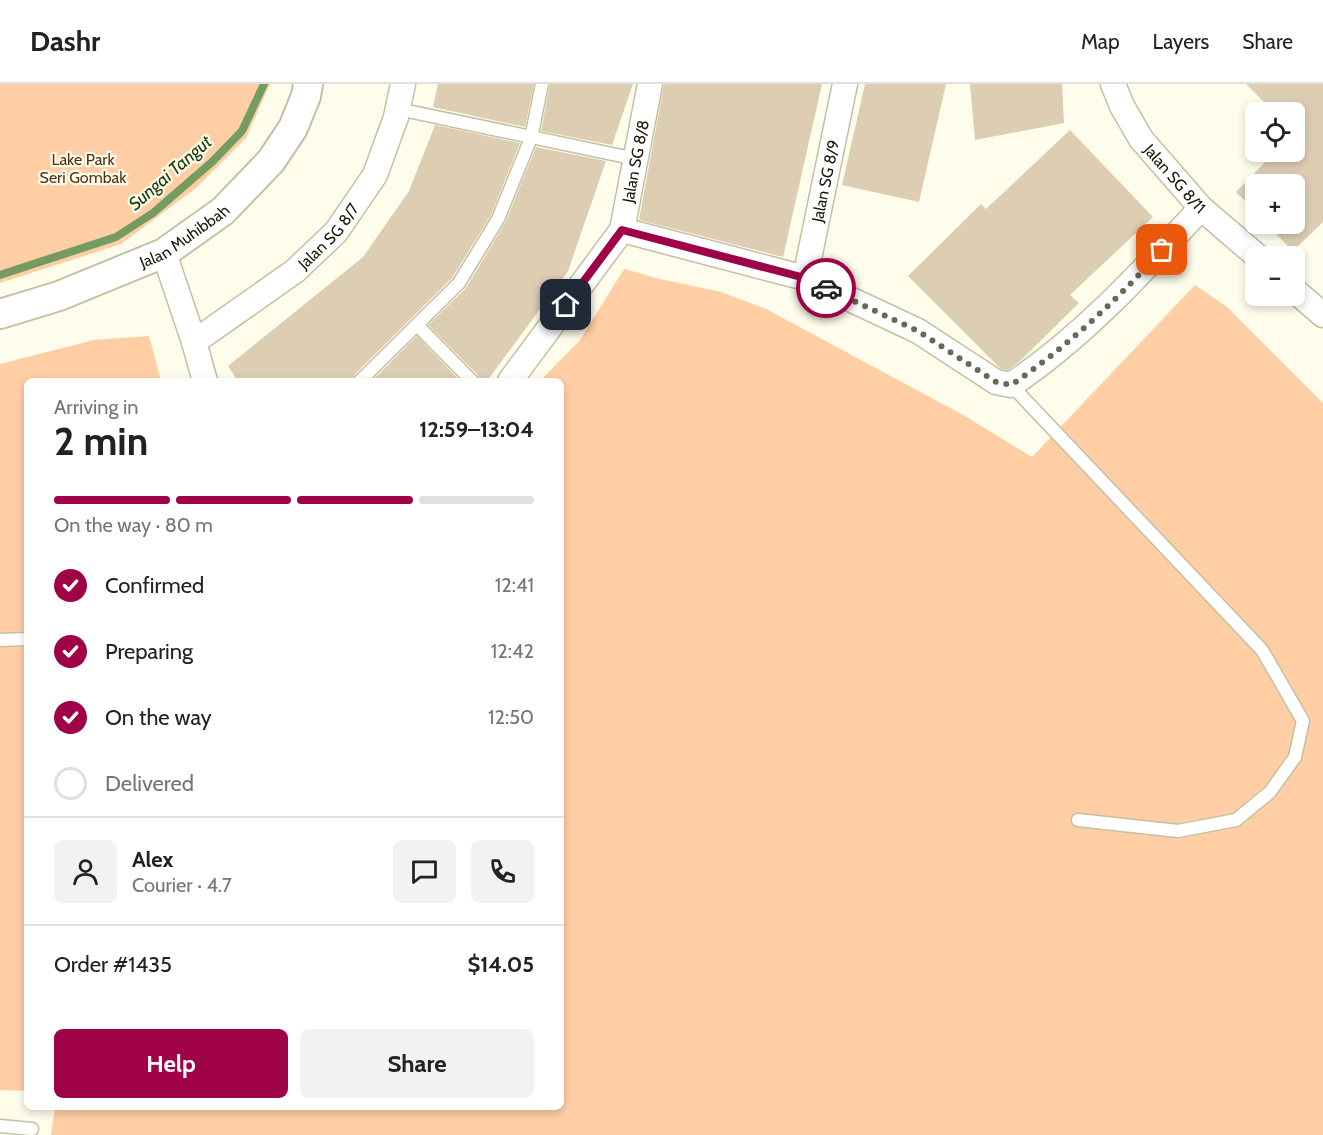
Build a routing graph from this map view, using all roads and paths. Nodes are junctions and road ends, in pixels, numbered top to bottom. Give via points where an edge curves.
1 (308, 84) edge
2 (403, 84) edge
3 (542, 84) edge
4 (650, 84) edge
5 (845, 84) edge
6 (1113, 84) edge
7 (398, 109) junction
8 (531, 138) junction
9 (636, 159) junction
10 (1202, 208) junction
11 (622, 230) junction
12 (1246, 246) edge
13 (164, 253) junction
14 (805, 278) junction
15 (1305, 299) edge
16 (0, 314) edge
17 (1323, 315) edge
18 (417, 325) junction
19 (194, 342) junction
20 (204, 378) edge
21 (363, 378) edge
22 (469, 378) edge
23 (512, 378) edge
24 (1011, 385) junction
25 (24, 639) edge
26 (0, 640) edge
27 (1078, 820) dead end
28 (0, 1126) edge
29 (32, 1129) dead end

1 - 13 street, Jalan Muhibbah via 293,128 271,161 224,211
2 - 7 street, Jalan SG 8/7
3 - 8 lane
4 - 9 street, Jalan SG 8/8
5 - 14 street, Jalan SG 8/9
6 - 10 street, Jalan SG 8/11 via 1141,139
7 - 8 lane
7 - 19 street, Jalan SG 8/7 via 375,175 336,232 295,270
8 - 9 lane
8 - 18 lane via 498,219 459,283
9 - 11 street, Jalan SG 8/8
10 - 12 street, Jalan SG 8/11
10 - 24 street via 1092,320
11 - 14 street
11 - 23 street, Jalan SG 8/8
13 - 16 street, Jalan Muhibbah via 59,296
13 - 19 street
14 - 24 street via 918,331 996,382
15 - 17 street
18 - 21 lane
18 - 22 lane
19 - 20 street
24 - 27 lane via 1262,650 1303,721 1294,757 1270,792 1236,820 1178,831
25 - 26 lane
28 - 29 lane

